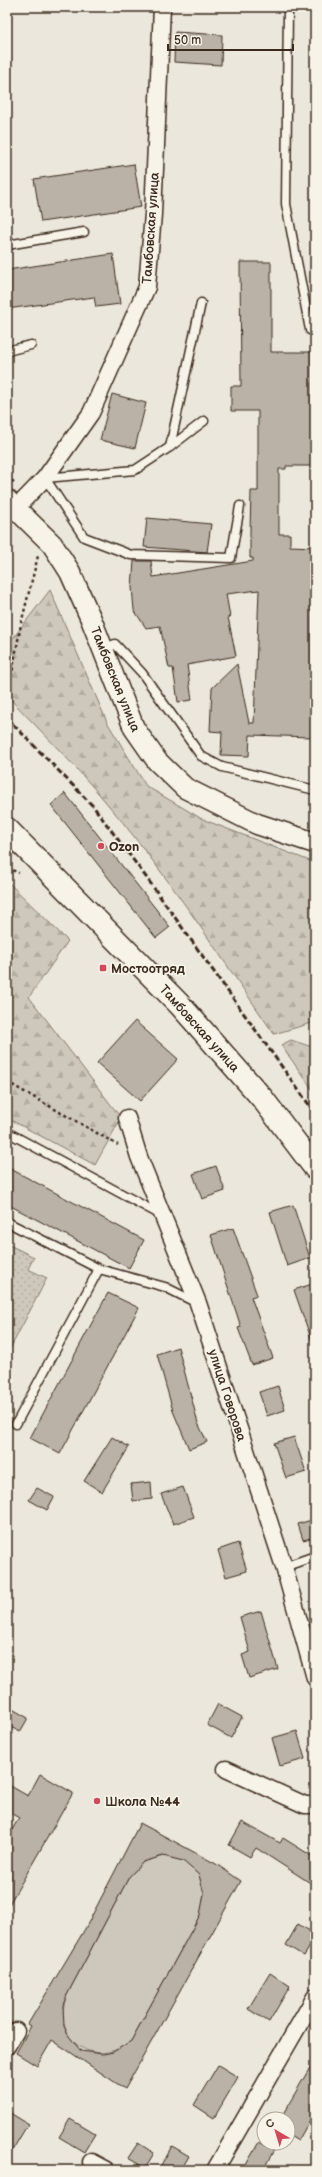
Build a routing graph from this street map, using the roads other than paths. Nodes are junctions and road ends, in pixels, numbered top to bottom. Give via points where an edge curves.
1 (162, 7) edge
2 (288, 7) edge
3 (84, 232) dead end
4 (7, 244) edge
5 (201, 304) dead end
6 (315, 330) edge
7 (31, 345) dead end
8 (7, 351) edge
9 (204, 421) dead end
10 (170, 447) junction
11 (45, 478) junction
12 (12, 504) edge
13 (240, 506) dead end
14 (102, 649) junction
15 (315, 790) edge
16 (7, 829) edge
17 (315, 843) edge
18 (127, 1118) dead end
19 (7, 1132) edge
20 (315, 1168) edge
21 (162, 1215) junction
22 (7, 1222) edge
23 (99, 1269) junction
24 (198, 1304) junction
25 (16, 1424) dead end
26 (315, 1556) edge
27 (284, 1567) junction
28 (315, 1678) edge
29 (226, 1769) dead end
30 (315, 1804) edge
31 (315, 1997) edge
32 (16, 2031) dead end
33 (7, 2046) edge
34 (91, 2162) dead end
35 (106, 2170) edge
36 (215, 2170) edge

1 - 11 street, Тамбовская улица via 153,214 147,287 91,413
2 - 6 lane via 286,204 310,330
3 - 4 lane
5 - 10 lane
7 - 8 lane
9 - 10 lane
10 - 11 lane via 135,470
11 - 12 street, Тамбовская улица
11 - 13 lane via 84,536 131,555 230,558
12 - 14 street, Тамбовская улица via 52,544 70,572
14 - 15 lane via 114,644 142,673 201,756 222,767
14 - 17 street, Тамбовская улица via 134,728 156,761 185,788 257,824
16 - 20 main road, Тамбовская улица via 180,1005 262,1098
18 - 21 street, улица Говорова
19 - 21 lane
21 - 24 street, улица Говорова
22 - 23 lane
23 - 24 lane via 165,1287
23 - 25 lane
24 - 27 street, улица Говорова
26 - 27 lane
27 - 28 street, улица Говорова
29 - 30 street via 305,1805
31 - 36 street
32 - 33 street
34 - 35 street

